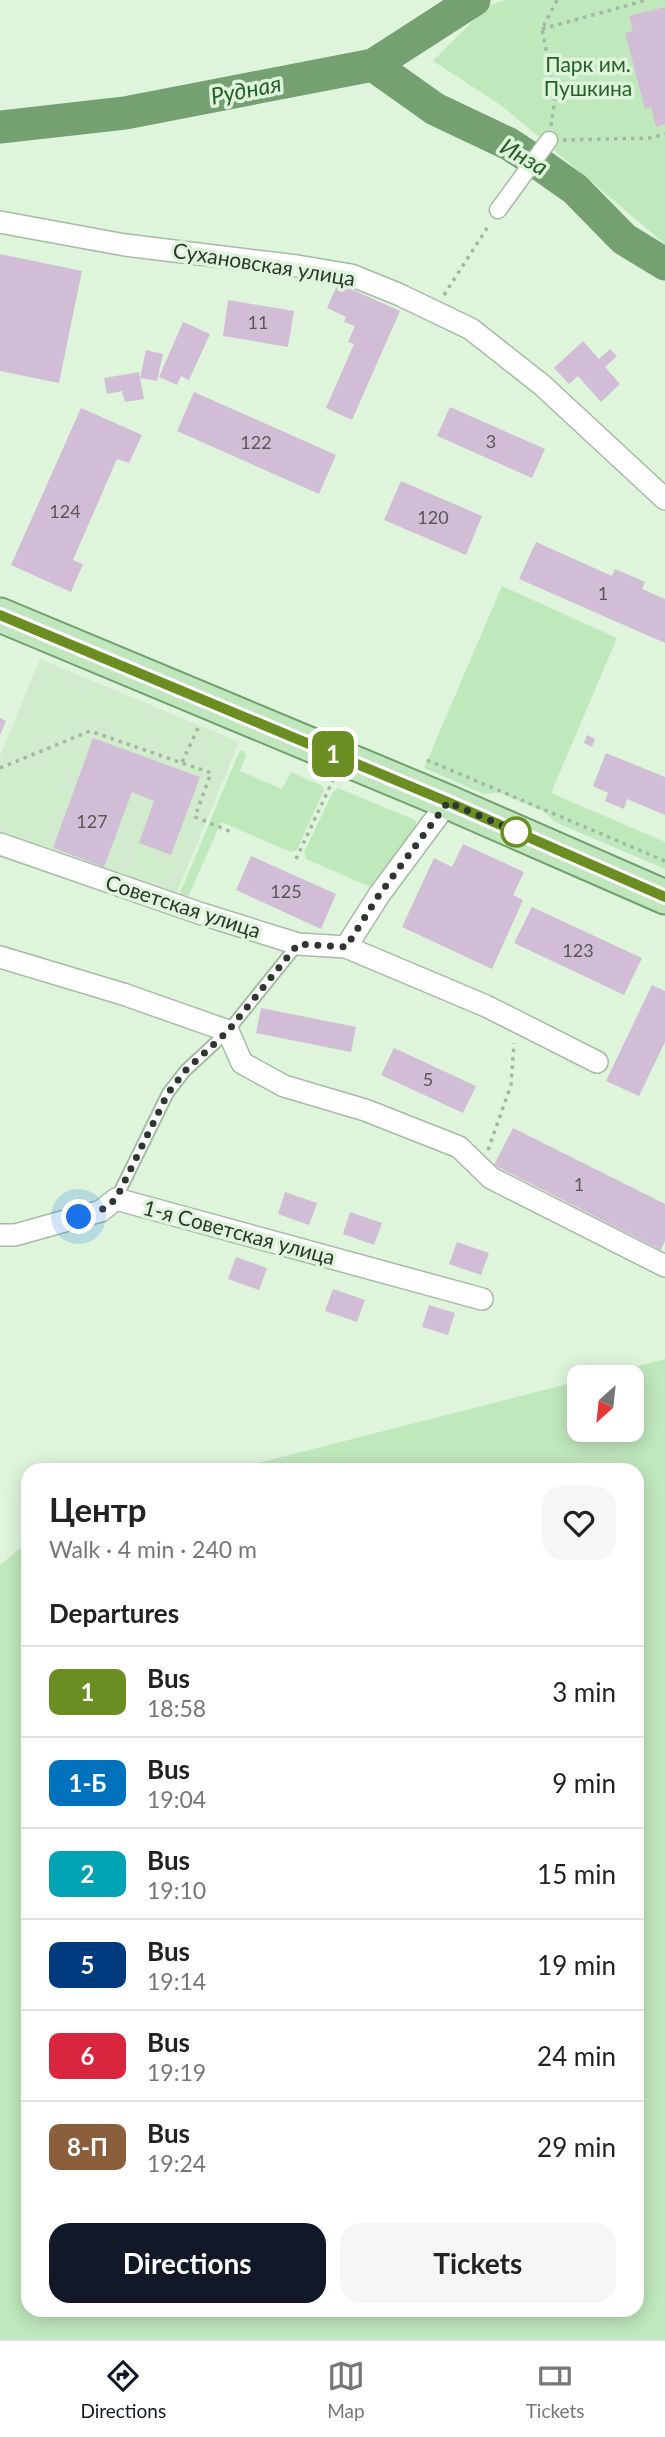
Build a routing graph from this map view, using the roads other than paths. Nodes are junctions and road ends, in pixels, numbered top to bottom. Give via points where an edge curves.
1 (549, 140) road end
2 (498, 209) road end
3 (0, 222) edge
4 (665, 499) edge
5 (0, 615) edge
6 (448, 802) junction
7 (0, 844) edge
8 (665, 897) edge
9 (298, 944) junction
10 (346, 947) junction
11 (0, 957) edge
12 (228, 1031) junction
13 (597, 1062) dead end
14 (116, 1199) junction
15 (0, 1235) edge
16 (665, 1266) edge
17 (482, 1299) dead end

1 - 2 street
3 - 4 street, Сухановская улица via 125,245 351,275 471,329 542,385
5 - 6 main road
6 - 8 main road
6 - 10 street
7 - 9 street, Советская улица
9 - 10 street, Советская улица
9 - 12 lane
10 - 13 street, Советская улица via 516,1021
11 - 12 street
12 - 14 lane via 168,1093
12 - 16 street via 243,1063 284,1086 365,1110 459,1147 491,1178
14 - 15 street, 1-я Советская улица via 100,1211 15,1235
14 - 17 street, 1-я Советская улица

